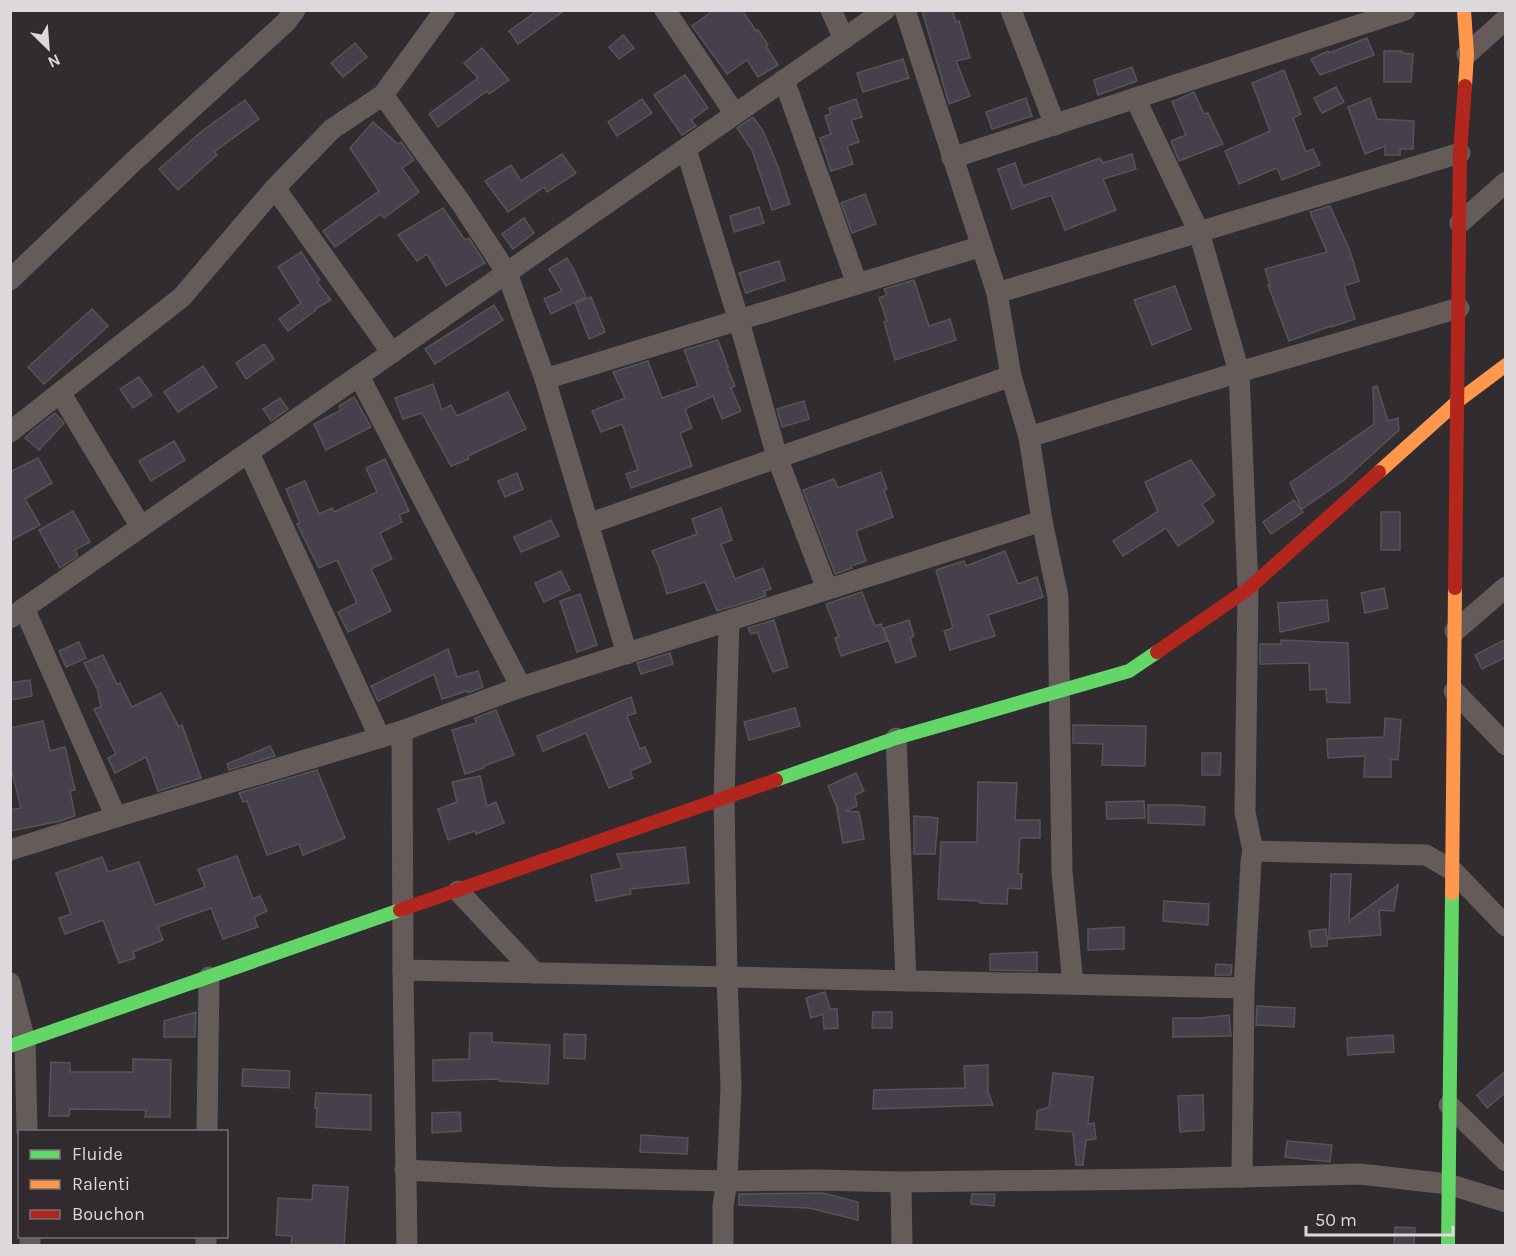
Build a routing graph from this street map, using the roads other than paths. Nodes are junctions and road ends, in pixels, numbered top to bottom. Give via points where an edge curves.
1 (295, 10) edge
2 (445, 10) edge
3 (666, 10) edge
4 (831, 10) edge
5 (885, 10) edge
6 (905, 10) edge
7 (1011, 10) edge
8 (1405, 10) edge
9 (1464, 10) edge
10 (1506, 20) edge
11 (844, 39) junction
12 (1467, 54) junction
13 (784, 80) junction
14 (383, 95) junction
15 (1135, 98) junction
16 (735, 114) junction
17 (1055, 125) junction
18 (686, 149) junction
19 (1461, 153) junction
20 (952, 158) junction
21 (1506, 182) edge
22 (275, 188) junction
23 (1460, 223) junction
24 (1199, 232) junction
25 (982, 246) junction
26 (507, 273) junction
27 (10, 280) edge
28 (858, 284) junction
29 (996, 293) junction
30 (1459, 308) junction
31 (739, 321) junction
32 (392, 353) junction
33 (1506, 365) edge
34 (1239, 372) junction
35 (359, 376) junction
36 (1011, 376) junction
37 (544, 379) junction
38 (60, 394) junction
39 (1458, 401) junction
40 (10, 432) edge
41 (1029, 437) junction
42 (249, 453) junction
43 (777, 458) junction
44 (1042, 521) junction
45 (588, 524) junction
46 (141, 527) junction
47 (1506, 587) edge
48 (828, 589) junction
49 (1248, 589) junction
50 (17, 613) edge
51 (729, 621) junction
52 (1455, 631) junction
53 (627, 654) junction
54 (521, 687) junction
55 (1454, 691) junction
56 (1059, 692) junction
57 (402, 731) junction
58 (380, 738) junction
59 (896, 738) junction
60 (1506, 746) edge
61 (724, 798) junction
62 (116, 817) junction
63 (10, 850) edge
64 (1253, 851) junction
65 (1452, 870) junction
66 (458, 891) junction
67 (402, 910) junction
68 (1506, 926) edge
69 (403, 970) junction
70 (536, 973) junction
71 (208, 977) junction
72 (727, 977) junction
73 (906, 981) junction
74 (10, 983) edge
75 (1073, 984) junction
76 (1244, 988) junction
77 (18, 1044) edge
78 (1449, 1105) junction
79 (27, 1130) edge
80 (207, 1130) edge
81 (1506, 1161) edge
82 (405, 1170) junction
83 (1242, 1177) junction
84 (727, 1181) junction
85 (901, 1182) junction
86 (1448, 1185) junction
87 (1506, 1202) edge
88 (407, 1245) edge
89 (723, 1245) edge
90 (902, 1245) edge
91 (1448, 1245) edge

1 - 27 street
2 - 14 street
3 - 16 street
4 - 11 street
5 - 11 street
6 - 20 street
7 - 17 street
8 - 15 street
9 - 12 street
10 - 12 street
11 - 13 street
12 - 19 street
13 - 16 street
13 - 28 street
14 - 22 street via 332,129
14 - 26 street
15 - 17 street
15 - 24 street
16 - 18 street
17 - 20 street
18 - 26 street
18 - 31 street
19 - 23 street
19 - 24 street
20 - 25 street
21 - 23 street
22 - 32 street
22 - 38 street via 182,297
23 - 30 street
24 - 29 street
24 - 34 street
25 - 28 street
25 - 29 street
26 - 32 street
26 - 37 street
28 - 31 street
29 - 36 street
30 - 34 street
30 - 39 street
31 - 37 street
31 - 43 street
32 - 35 street
33 - 39 street
34 - 41 street
34 - 49 street
35 - 42 street
35 - 54 street
36 - 41 street
36 - 43 street
37 - 45 street
38 - 40 street
38 - 46 street
39 - 49 street
39 - 52 street
41 - 44 street
42 - 46 street
42 - 58 street
43 - 45 street
43 - 48 street
44 - 48 street
44 - 56 street via 1058,597
45 - 53 street
46 - 50 street
47 - 52 street
48 - 51 street
49 - 56 street via 1129,671
49 - 64 street via 1245,812
50 - 62 street
51 - 53 street
51 - 61 street
52 - 55 street
53 - 54 street
54 - 57 street
55 - 60 street
55 - 65 street
56 - 59 street
56 - 75 street via 1062,872
57 - 58 street
57 - 67 street
58 - 62 street
59 - 61 street
59 - 73 street
61 - 66 street
61 - 72 street
62 - 63 street
64 - 65 street via 1426,855
64 - 76 street
65 - 68 street
65 - 78 street
66 - 67 street
66 - 70 street
67 - 69 street
67 - 71 street
69 - 70 street
69 - 82 street
70 - 72 street
71 - 77 street
71 - 80 street
72 - 73 street
72 - 84 street via 731,1087
73 - 75 street
74 - 77 street
75 - 76 street
76 - 83 street
77 - 79 street
78 - 81 street
78 - 86 street
82 - 84 street
82 - 88 street
83 - 85 street
83 - 86 street via 1360,1173
84 - 85 street
84 - 89 street
85 - 90 street
86 - 87 street
86 - 91 street

